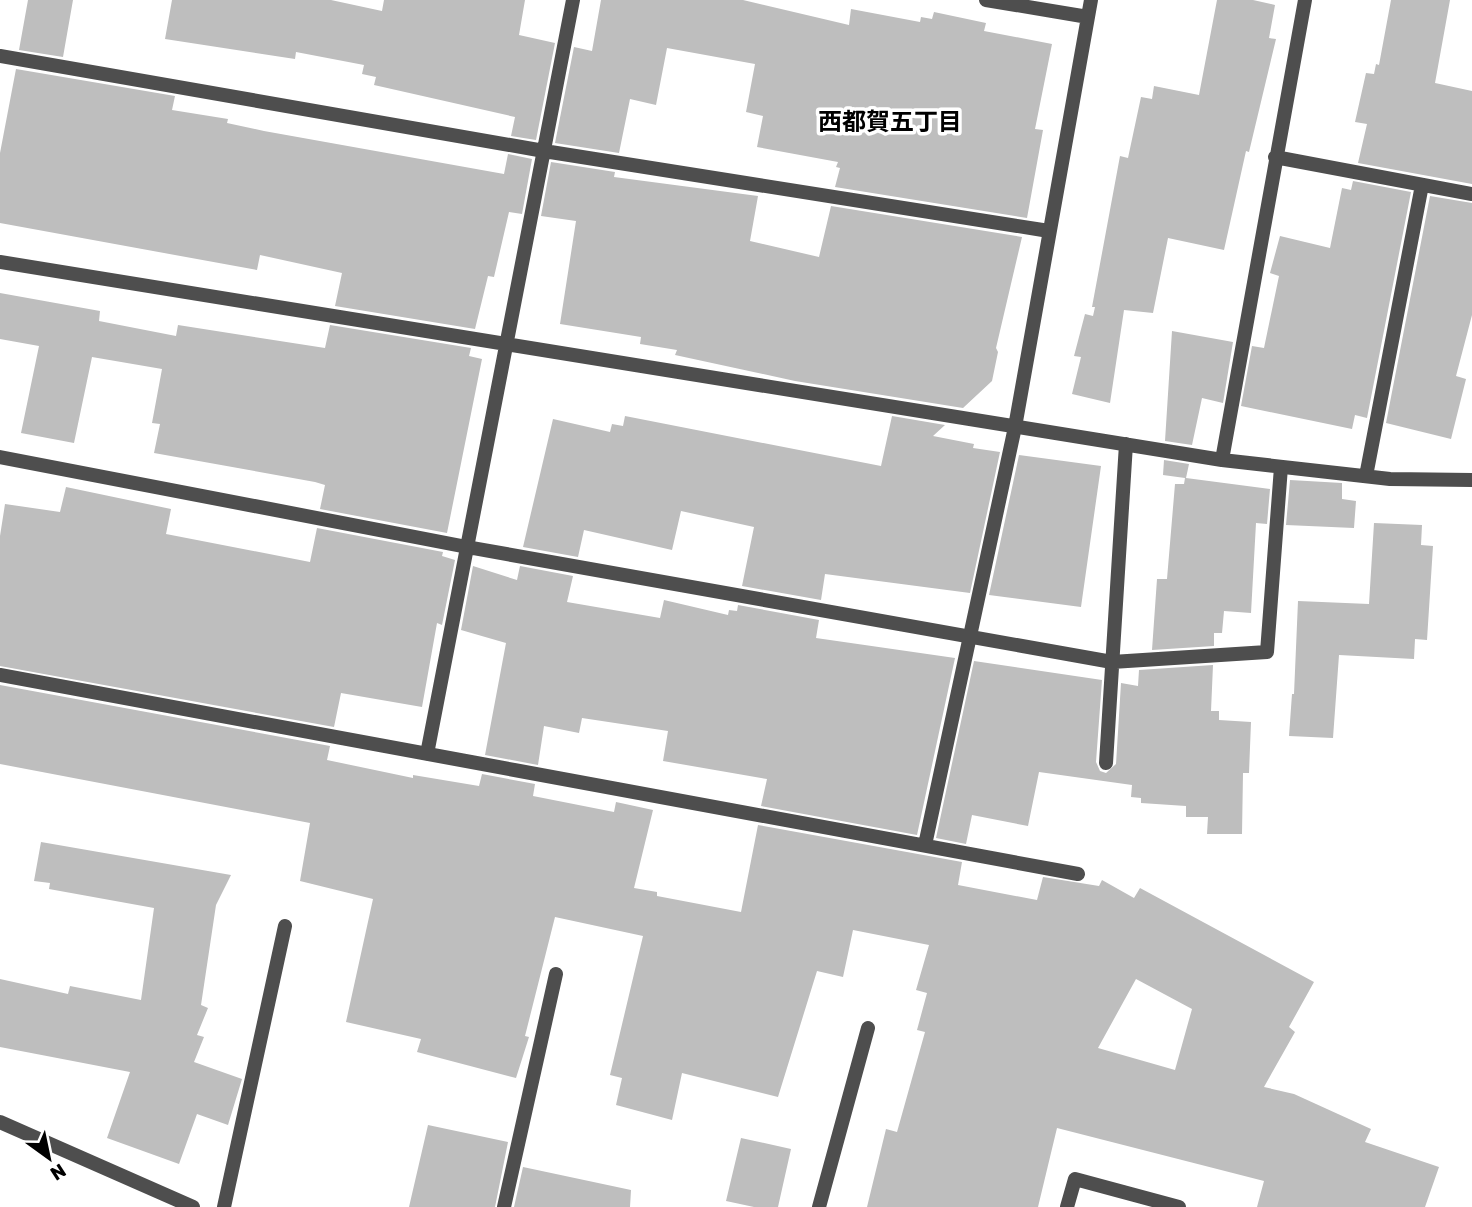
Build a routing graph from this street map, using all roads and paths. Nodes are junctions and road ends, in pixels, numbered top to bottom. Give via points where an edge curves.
1 (573, 0) edge
2 (986, 0) edge
3 (1091, 0) edge
4 (1306, 0) edge
5 (1088, 17) junction
6 (0, 56) edge
7 (544, 151) junction
8 (1275, 157) junction
9 (1422, 185) junction
10 (1472, 194) edge
11 (1049, 232) junction
12 (0, 262) edge
13 (506, 344) junction
14 (1015, 427) junction
15 (1126, 444) junction
16 (0, 457) edge
17 (1222, 460) junction
18 (1282, 467) junction
19 (1366, 476) junction
20 (1472, 480) edge
21 (467, 547) junction
22 (970, 636) junction
23 (1112, 662) junction
24 (0, 675) edge
25 (427, 754) junction
26 (1106, 764) dead end
27 (925, 845) junction
28 (1078, 874) dead end
29 (285, 926) dead end
30 (556, 974) dead end
31 (867, 1028) dead end
32 (0, 1122) edge
33 (193, 1207) edge
34 (224, 1207) edge
35 (504, 1207) edge
36 (819, 1207) edge
37 (1068, 1207) edge
38 (1179, 1207) edge

1 - 7 street
2 - 5 street
3 - 5 street
4 - 8 street
5 - 11 street
6 - 7 street
7 - 11 street
7 - 13 street
8 - 9 street
8 - 17 street
9 - 10 street
9 - 19 street
11 - 14 street
12 - 13 street
13 - 14 street
13 - 21 street
14 - 15 street
14 - 22 street
15 - 17 street
15 - 23 street
16 - 21 street
17 - 18 street
18 - 19 street
18 - 23 street via 1267,652
19 - 20 street
21 - 22 street
21 - 25 street
22 - 23 street
22 - 27 street
23 - 26 street
24 - 25 street
25 - 27 street
27 - 28 street
29 - 34 street
30 - 35 street
31 - 36 street
32 - 33 street
37 - 38 street via 1075,1179

